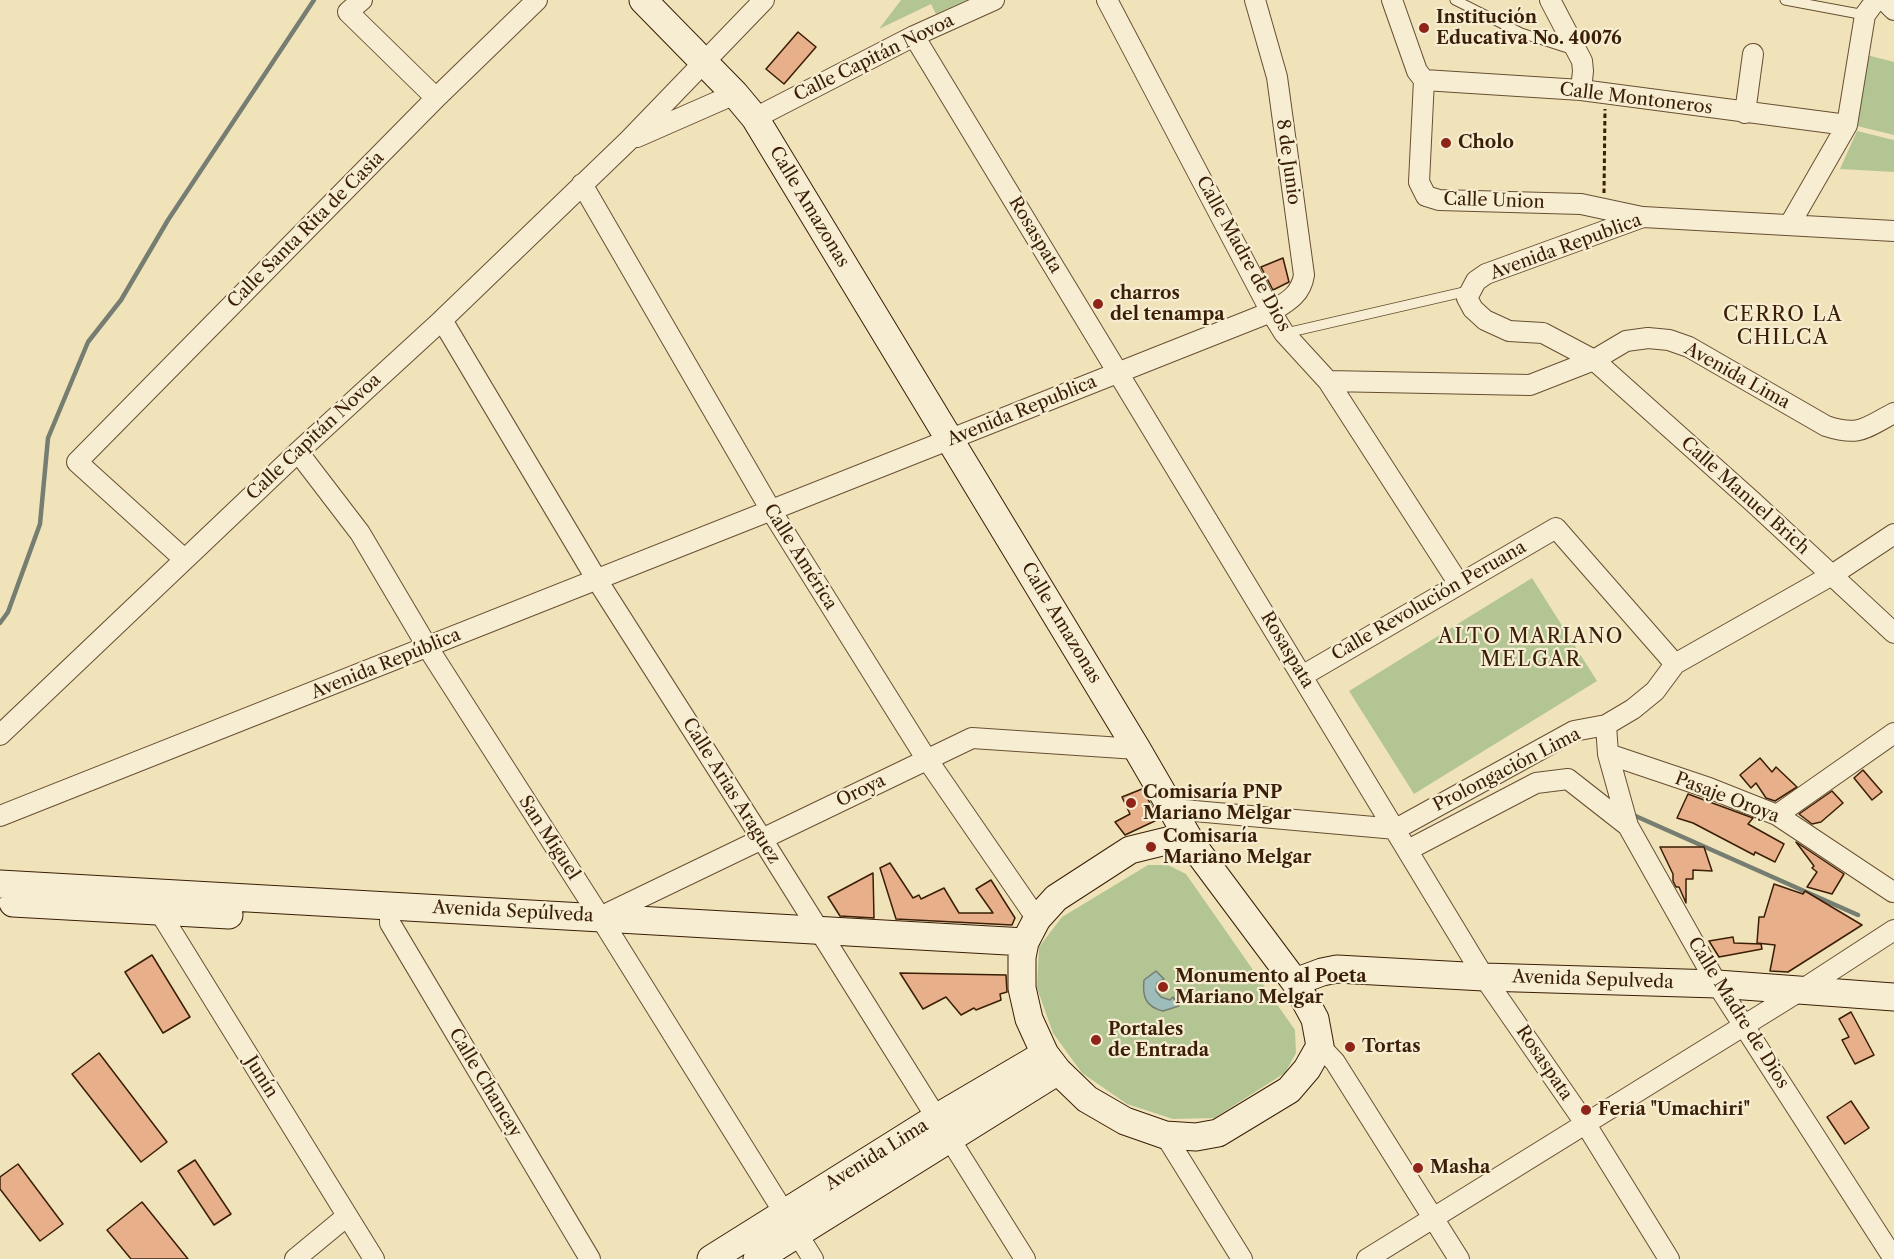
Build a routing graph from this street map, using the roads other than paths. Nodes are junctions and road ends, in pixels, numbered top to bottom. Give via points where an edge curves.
1 (362, 0) edge
2 (537, 0) edge
3 (643, 0) edge
4 (764, 0) edge
5 (994, 0) edge
6 (1107, 0) edge
7 (1255, 0) edge
8 (1392, 0) edge
9 (1455, 0) edge
10 (1550, 0) edge
11 (1785, 0) edge
12 (1884, 0) edge
13 (1870, 7) edge
14 (1894, 10) edge
15 (914, 36) junction
16 (1577, 51) junction
17 (1754, 54) dead end
18 (704, 62) junction
19 (1424, 80) junction
20 (1581, 90) junction
21 (735, 94) junction
22 (436, 98) junction
23 (1745, 113) junction
24 (755, 118) junction
25 (1847, 125) junction
26 (629, 140) junction
27 (582, 184) junction
28 (1643, 217) junction
29 (1790, 224) junction
30 (1894, 231) edge
31 (1470, 291) junction
32 (1272, 312) junction
33 (442, 320) junction
34 (1284, 333) junction
35 (1594, 360) junction
36 (1118, 373) junction
37 (1328, 381) junction
38 (1894, 413) edge
39 (950, 440) junction
40 (298, 452) junction
41 (772, 512) junction
42 (1894, 534) edge
43 (184, 559) junction
44 (1832, 575) junction
45 (597, 579) junction
46 (1459, 584) junction
47 (1894, 633) edge
48 (428, 648) junction
49 (1675, 664) junction
50 (1302, 676) junction
51 (1606, 725) junction
52 (1894, 733) edge
53 (0, 735) edge
54 (1137, 749) junction
55 (1608, 754) junction
56 (927, 760) junction
57 (1172, 809) junction
58 (1777, 815) junction
59 (0, 816) edge
60 (1628, 826) junction
61 (1396, 828) junction
62 (1187, 836) junction
63 (762, 839) junction
64 (1408, 850) junction
65 (0, 884) edge
66 (1893, 892) edge
67 (159, 901) junction
68 (0, 903) edge
69 (390, 914) junction
70 (605, 926) junction
71 (1894, 930) edge
72 (824, 938) junction
73 (1028, 939) junction
74 (1484, 977) junction
75 (1295, 982) junction
76 (1717, 984) junction
77 (1803, 989) junction
78 (1894, 997) edge
79 (1744, 1025) junction
80 (1320, 1046) junction
81 (1051, 1063) junction
82 (1585, 1123) junction
83 (942, 1128) junction
84 (1165, 1136) junction
85 (347, 1216) junction
86 (1432, 1219) junction
87 (791, 1224) junction
88 (295, 1259) edge
89 (374, 1259) edge
90 (590, 1259) edge
91 (711, 1259) edge
92 (757, 1259) edge
93 (813, 1259) edge
94 (1025, 1259) edge
95 (1242, 1259) edge
96 (1367, 1259) edge
97 (1459, 1259) edge
98 (1669, 1259) edge
99 (1894, 1259) edge

1 - 22 street via 348,12
2 - 22 street, Calle Santa Rita de Casia
3 - 18 street, Calle Amazonas
4 - 18 street, Calle Capitán Novoa
5 - 15 street, Calle Capitán Novoa
6 - 32 street, Calle Madre de Dios
7 - 32 street, 8 de Junio via 1276,77 1304,275 1294,297
8 - 19 street via 1417,71
9 - 16 lane via 1521,33
10 - 16 street
11 - 13 lane
12 - 14 street
13 - 25 street
15 - 24 street, Calle Capitán Novoa
15 - 36 street, Rosaspata
16 - 20 street via 1582,61
17 - 23 street
18 - 21 street, Calle Amazonas
18 - 26 street, Calle Capitán Novoa
19 - 20 street, Calle Montoneros
19 - 28 street, Calle Union via 1419,182 1426,196 1439,200 1581,204
20 - 23 street, Calle Montoneros
21 - 24 street, Calle Amazonas
21 - 26 street, Calle Capitán Novoa
22 - 43 street, Calle Santa Rita de Casia via 77,462
23 - 25 street, Calle Montoneros
24 - 39 street, Calle Amazonas
25 - 29 street
26 - 27 street, Calle Capitán Novoa
27 - 33 street, Calle Capitán Novoa
27 - 41 street, Calle América
28 - 29 street, Avenida Republica
28 - 31 street, Avenida Republica via 1486,274
29 - 30 street, Avenida Republica
31 - 34 lane
31 - 35 street, Avenida Republica via 1467,298 1485,320 1509,331 1543,333
32 - 34 street, Calle Madre de Dios
32 - 36 street, Avenida Republica
33 - 40 street, Calle Capitán Novoa
33 - 45 street, Calle Arias Araguez
34 - 37 street, Calle Madre de Dios
35 - 37 street, Avenida Lima via 1530,385
35 - 38 street, Avenida Lima via 1626,342 1669,340 1689,347 1841,431 1859,432
35 - 44 street, Calle Manuel Brich
36 - 39 street, Avenida Republica
36 - 50 street, Rosaspata
37 - 46 street, Calle Madre de Dios
39 - 41 street, Avenida Republica
39 - 54 street, Calle Amazonas
40 - 43 street, Calle Capitán Novoa
40 - 48 street, San Miguel via 360,533
41 - 45 street, Avenida República
41 - 56 street, Calle América
42 - 44 street, Prolongación Lima
43 - 53 street, Calle Capitán Novoa
44 - 47 street, Calle Manuel Brich
44 - 49 street, Prolongación Lima
45 - 48 street, Avenida República
45 - 63 street, Calle Arias Araguez
46 - 49 street, Calle Revolución Peruana via 1556,528
46 - 50 street, Calle Revolución Peruana
48 - 59 street, Avenida República
48 - 70 street, San Miguel
49 - 51 street, Prolongación Lima via 1655,691
50 - 61 street, Rosaspata
51 - 55 street
51 - 61 street, Prolongación Lima via 1574,731
52 - 58 street
54 - 56 street, Oroya via 972,738
54 - 57 street, Calle Amazonas
55 - 58 street, Pasaje Oroya
55 - 60 street, Calle Madre de Dios
56 - 63 street, Oroya
56 - 73 street, Calle América
57 - 61 street
57 - 62 street, Calle Amazonas
58 - 66 street, Pasaje Oroya
60 - 64 street via 1568,779 1536,783
60 - 76 street, Calle Madre de Dios
61 - 64 street, Rosaspata
62 - 73 street via 1130,850 1056,898
62 - 75 street, Calle Amazonas
63 - 70 street, Oroya
63 - 72 street, Calle Arias Araguez
64 - 74 street, Rosaspata
65 - 67 street, Avenida Sepúlveda
67 - 68 street, Avenida Sepúlveda
67 - 69 street, Avenida Sepúlveda
67 - 85 street, Junín
69 - 70 street, Avenida Sepúlveda
69 - 90 street, Calle Chancay
70 - 72 street, Avenida Sepúlveda
70 - 87 street, San Miguel
71 - 77 street
72 - 73 street, Avenida Sepúlveda
72 - 83 street, Calle Arias Araguez
73 - 81 street via 1022,988 1029,1019
74 - 75 street, Avenida Sepulveda via 1337,969
74 - 76 street, Avenida Sepulveda
74 - 82 street, Rosaspata
75 - 80 street, Calle Amazonas via 1315,1019
76 - 77 street, Avenida Sepulveda
76 - 79 street, Calle Madre de Dios
77 - 78 street, Avenida Sepulveda
77 - 79 street
79 - 82 street
79 - 99 street, Calle Madre de Dios
80 - 84 street via 1289,1090 1218,1133
80 - 86 street, Calle Amazonas via 1335,1062
81 - 83 street, Avenida Lima
81 - 84 street via 1087,1099
82 - 86 street
82 - 98 street, Rosaspata
83 - 87 street, Avenida Lima
83 - 94 street, Calle Arias Araguez
84 - 95 street
85 - 88 street
85 - 89 street, Junín
86 - 96 street
86 - 97 street, Calle Amazonas
87 - 91 street, Avenida Lima
87 - 92 street, Avenida Lima
87 - 93 street, San Miguel

